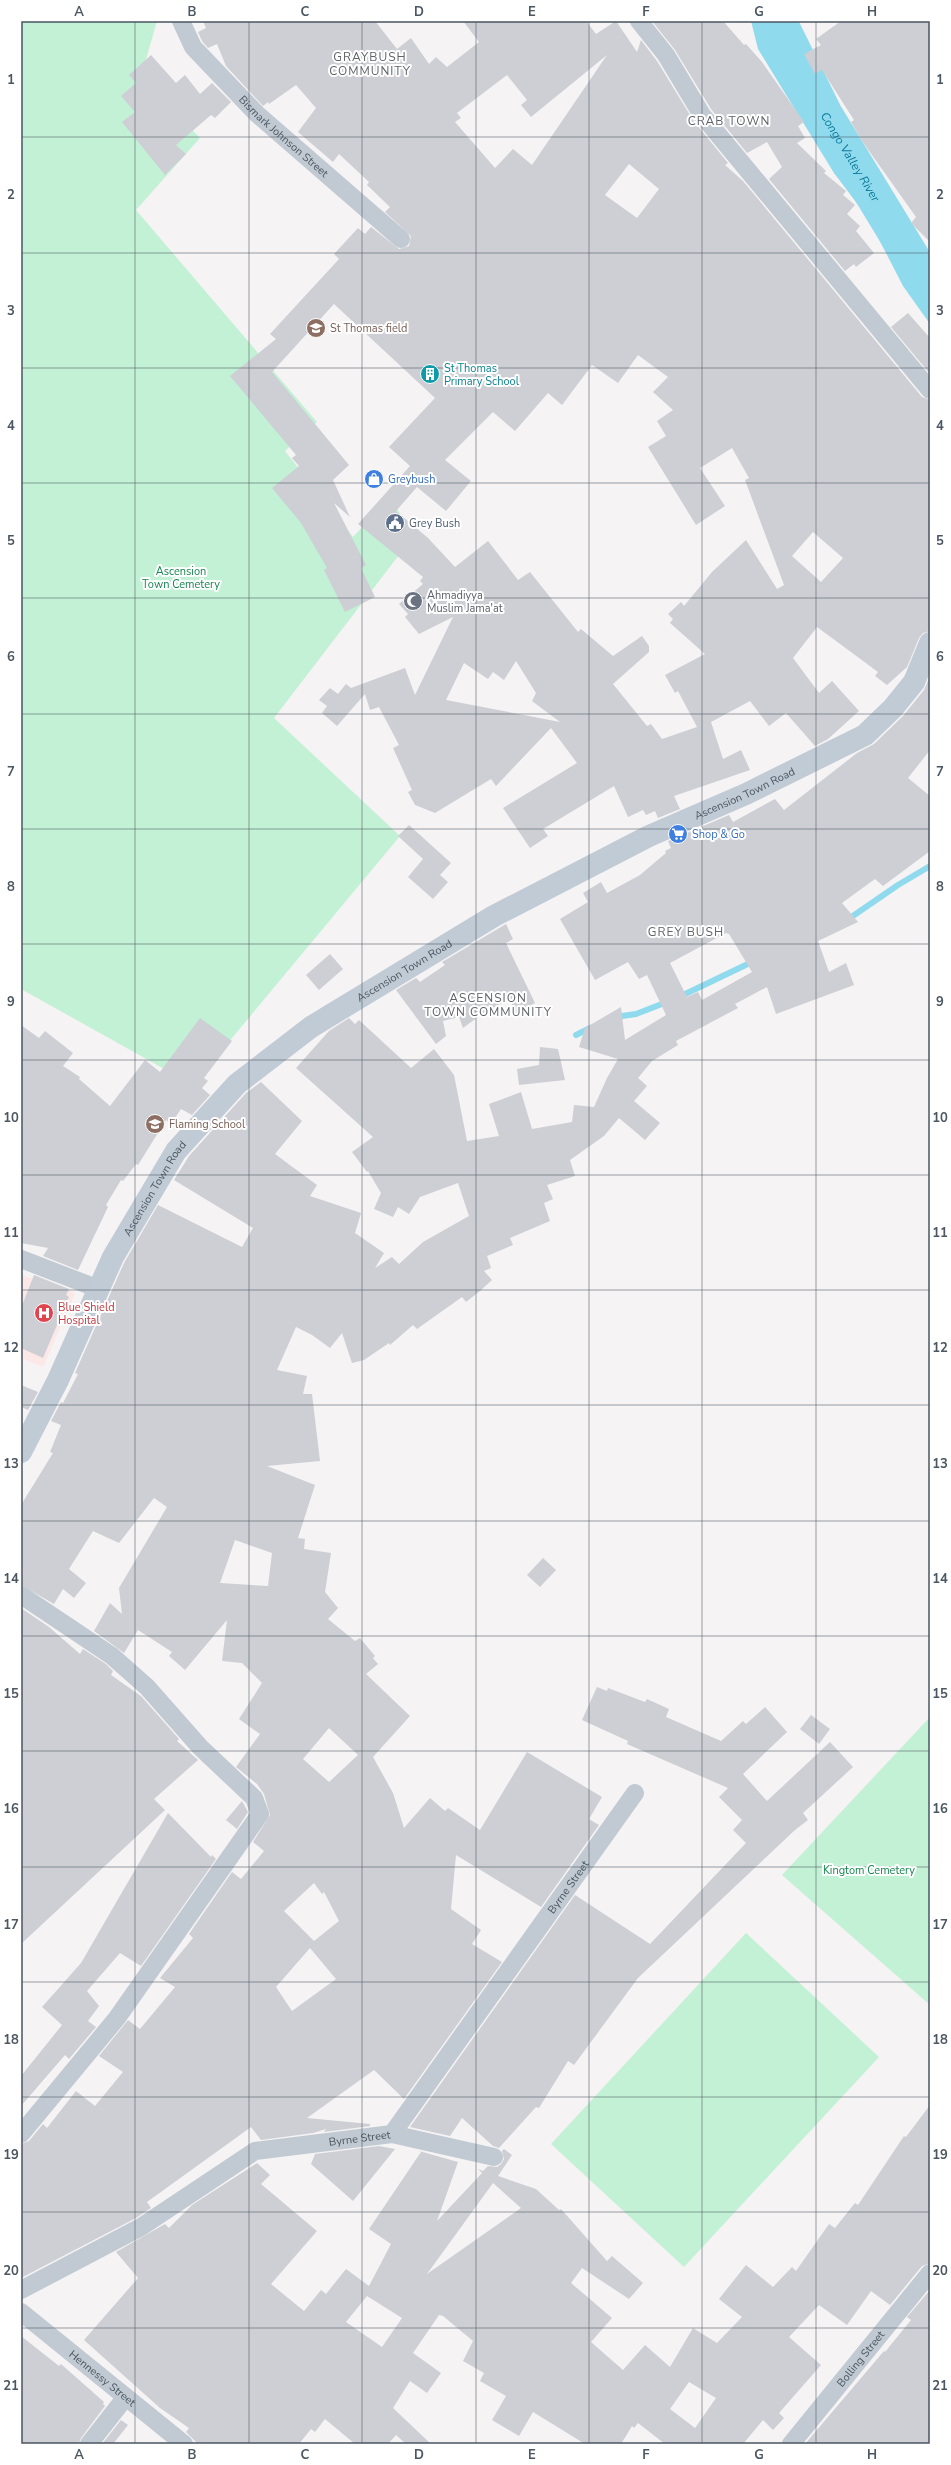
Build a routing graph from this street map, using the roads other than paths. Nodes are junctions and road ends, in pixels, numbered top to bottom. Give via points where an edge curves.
1 (181, 21) edge
2 (639, 21) edge
3 (401, 238) dead end
4 (930, 390) edge
5 (930, 643) edge
6 (21, 1259) edge
7 (98, 1289) junction
8 (21, 1452) edge
9 (21, 1595) edge
10 (634, 1793) dead end
11 (21, 2134) edge
12 (392, 2134) junction
13 (494, 2157) dead end
14 (930, 2273) edge
15 (21, 2290) edge
16 (21, 2312) edge
17 (125, 2398) junction
18 (90, 2444) edge
19 (184, 2444) edge
20 (791, 2444) edge

1 - 3 street, Bismark Johnson Street via 193,47 257,114
2 - 4 street via 666,55 702,115
5 - 7 main road, Ascension Town Road via 914,682 866,735 746,794 649,836 494,916 311,1027 237,1084 176,1151 113,1257
6 - 7 street
7 - 8 main road, Ascension Town Road via 58,1380
9 - 11 street via 112,1656 147,1686 200,1747 254,1798 260,1814 117,2018
10 - 12 street, Byrne Street
12 - 13 street
12 - 15 street, Byrne Street via 255,2151 141,2227
14 - 20 street, Bolling Street
16 - 17 street, Hennessy Street
17 - 18 street
17 - 19 street, Hennessy Street

